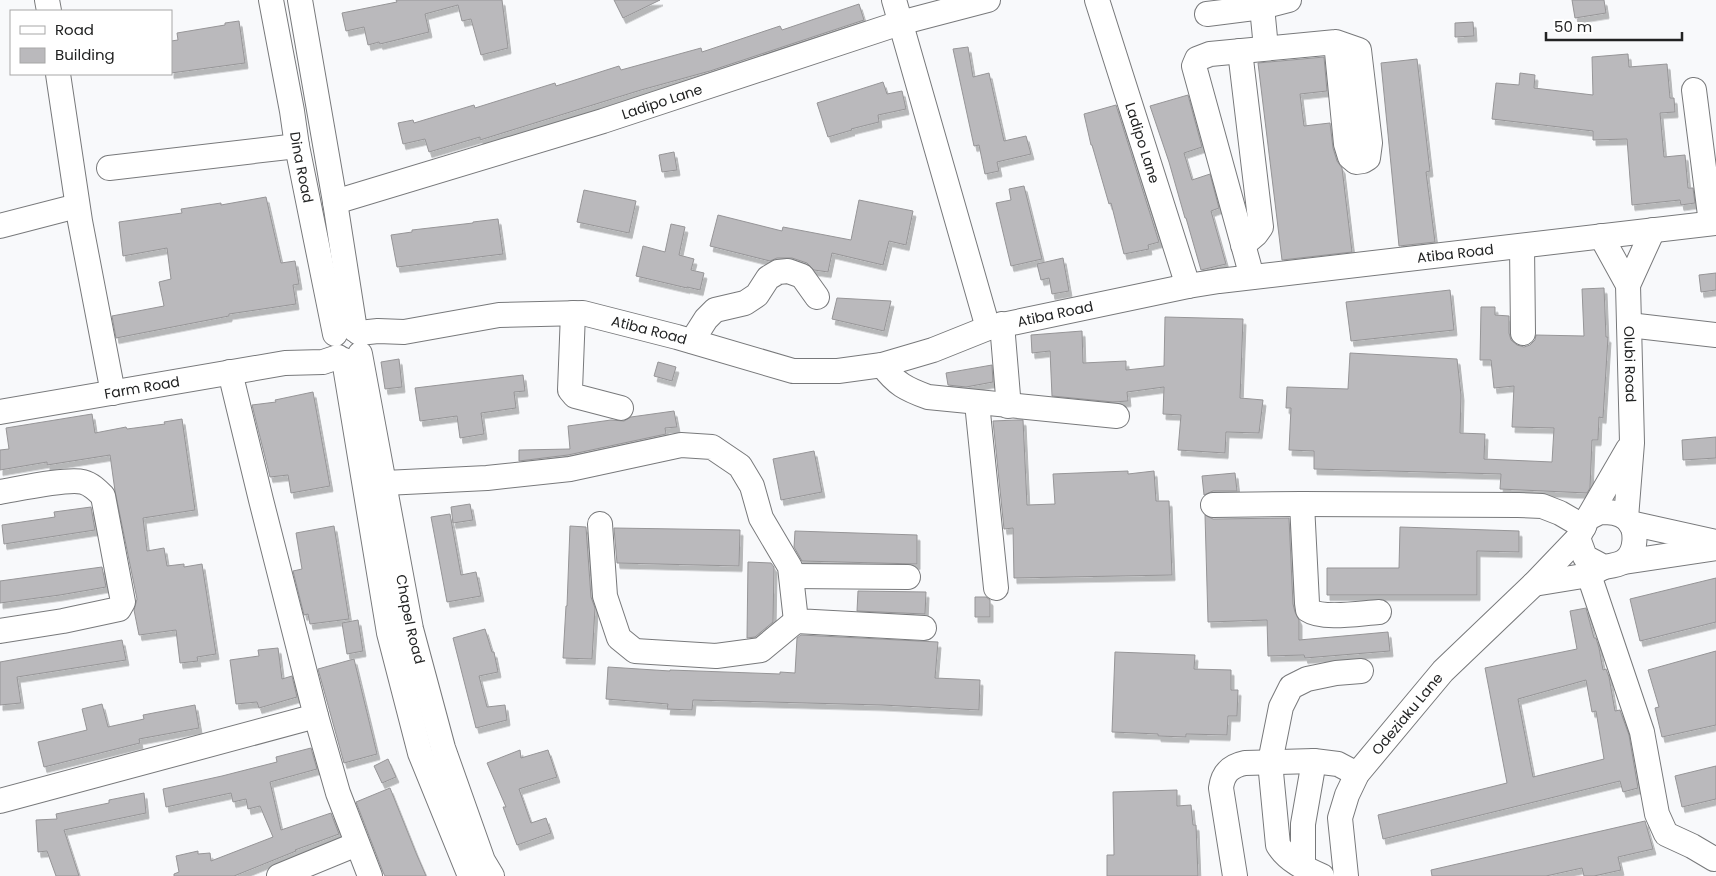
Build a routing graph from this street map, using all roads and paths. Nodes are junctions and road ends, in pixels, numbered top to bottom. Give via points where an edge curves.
1 (271, 0) edge
2 (300, 0) edge
3 (894, 0) edge
4 (988, 0) edge
5 (1097, 0) edge
6 (1289, 0) edge
7 (1262, 7) junction
8 (1207, 14) dead end
9 (900, 23) junction
10 (1336, 42) dead end
11 (1266, 48) junction
12 (1240, 51) junction
13 (58, 75) edge
14 (1694, 90) dead end
15 (297, 146) junction
16 (109, 168) dead end
17 (335, 202) junction
18 (77, 206) junction
19 (1713, 223) edge
20 (0, 226) edge
21 (1653, 230) junction
22 (1601, 236) junction
23 (1243, 245) junction
24 (1522, 246) junction
25 (1252, 277) junction
26 (1628, 284) junction
27 (1188, 286) junction
28 (817, 297) dead end
29 (573, 313) junction
30 (1629, 325) junction
31 (995, 326) junction
32 (1523, 333) dead end
33 (1716, 335) edge
34 (692, 341) junction
35 (348, 344) junction
36 (882, 365) junction
37 (230, 372) junction
38 (113, 393) junction
39 (977, 402) junction
40 (1008, 406) junction
41 (621, 408) dead end
42 (0, 412) edge
43 (1117, 416) dead end
44 (1632, 443) junction
45 (385, 483) junction
46 (0, 492) edge
47 (1302, 504) junction
48 (1213, 505) dead end
49 (1628, 520) junction
50 (600, 524) dead end
51 (1584, 527) junction
52 (1716, 542) edge
53 (1716, 548) edge
54 (1606, 568) junction
55 (792, 576) junction
56 (908, 576) dead end
57 (1534, 584) junction
58 (996, 588) dead end
59 (1379, 612) dead end
60 (796, 621) junction
61 (924, 628) dead end
62 (0, 631) edge
63 (1360, 671) dead end
64 (316, 716) junction
65 (1270, 762) junction
66 (1314, 762) junction
67 (1357, 774) junction
68 (0, 801) edge
69 (357, 844) junction
70 (1714, 859) dead end
71 (1312, 871) edge
72 (279, 876) edge
73 (370, 876) edge
74 (470, 876) edge
75 (492, 876) edge
76 (1235, 876) edge
77 (1346, 876) edge

1 - 15 street, Dina Road
2 - 17 street, Dina Road
3 - 9 street
4 - 9 street, Ladipo Lane
5 - 27 street, Ladipo Lane
6 - 7 street
7 - 8 street
7 - 11 street
9 - 17 street, Ladipo Lane via 603,121
9 - 31 street
10 - 11 street
11 - 12 street
12 - 23 street via 1260,227
12 - 23 street via 1210,54 1196,59 1194,66
13 - 18 street
14 - 19 street
15 - 16 street
15 - 35 street, Dina Road
17 - 35 street, Dina Road
18 - 20 street
18 - 38 street
19 - 21 street, Atiba Road
21 - 22 street, Atiba Road
21 - 26 street, Olubi Road
22 - 24 street, Atiba Road
22 - 26 street, Olubi Road
23 - 25 street
24 - 25 street, Atiba Road
24 - 32 street
25 - 27 street, Atiba Road
26 - 30 street, Olubi Road
27 - 31 street, Atiba Road
28 - 34 street via 802,276 788,271 778,272 768,278 757,295 745,302 714,310
29 - 34 street, Atiba Road via 583,312
29 - 35 street, Atiba Road via 499,315 404,332 378,331
29 - 41 street via 570,390 575,396
30 - 33 street
30 - 44 street, Olubi Road
31 - 36 street, Atiba Road
31 - 40 street
34 - 36 street, Atiba Road via 793,371 838,371
35 - 37 street, Farm Road via 284,363
35 - 45 street, Chapel Road
35 - 74 street, Chapel Road via 390,633 420,753
36 - 39 street via 893,380 908,390 936,398
37 - 38 street, Farm Road
37 - 64 street
38 - 42 street, Farm Road
39 - 40 street
39 - 58 street
40 - 43 street
44 - 49 street, Olubi Road
44 - 51 street
45 - 55 street via 487,478 570,469 681,445 712,447 740,466 752,486 761,518 787,560
45 - 75 street, Chapel Road via 411,628 443,748 483,861
46 - 62 street via 71,481 93,487 102,496 123,602 118,609 63,622
47 - 48 street
47 - 51 street via 1542,506
47 - 59 street via 1308,610 1324,615
49 - 51 street via 1614,512 1600,512
49 - 52 street
49 - 54 street via 1635,536 1633,550
50 - 60 street via 605,596 619,638 635,650 716,656 761,650
51 - 54 street via 1585,557
51 - 57 street, Odeziaku Lane
53 - 54 street
54 - 57 street
54 - 70 street via 1657,814 1666,834
55 - 56 street
55 - 60 street
57 - 67 street, Odeziaku Lane via 1443,671
60 - 61 street
63 - 65 street via 1307,679 1290,687 1281,707
64 - 68 street
64 - 69 street via 338,793
65 - 66 street
65 - 71 street via 1278,845 1289,859
65 - 76 street via 1235,765 1222,779
66 - 67 street via 1338,764
66 - 71 street via 1303,824
67 - 77 street, Odeziaku Lane via 1340,818
69 - 72 street
69 - 73 street

